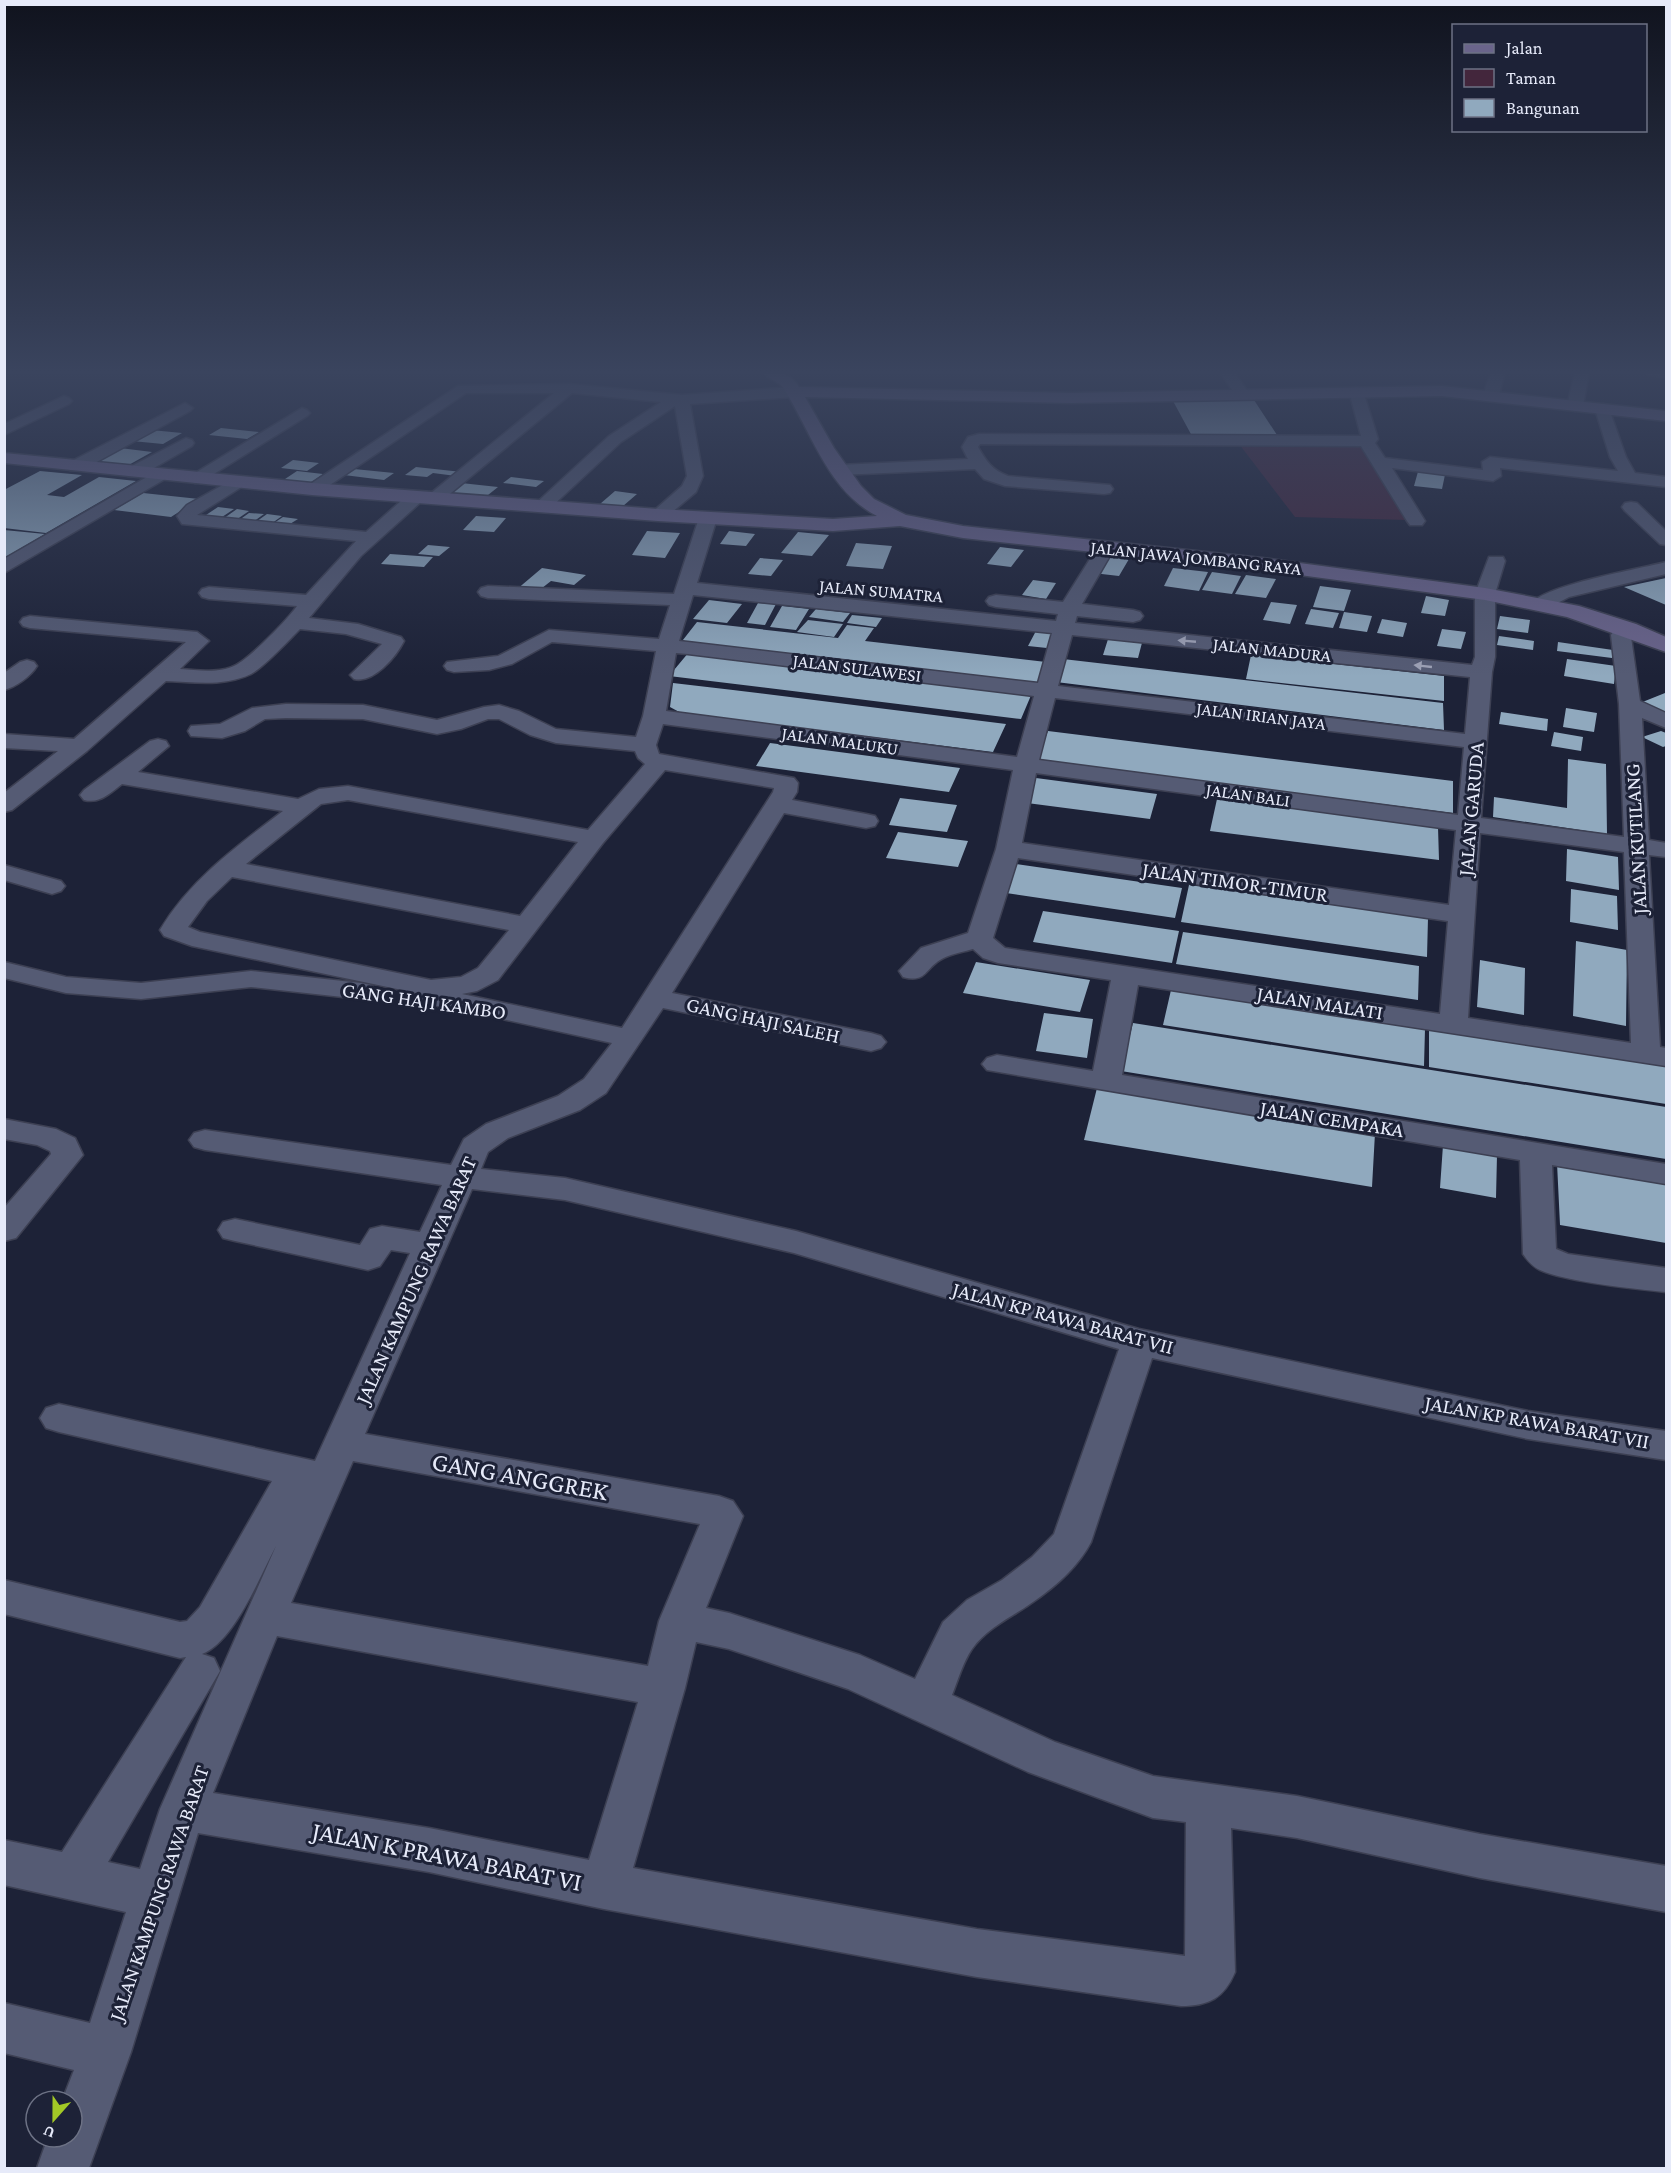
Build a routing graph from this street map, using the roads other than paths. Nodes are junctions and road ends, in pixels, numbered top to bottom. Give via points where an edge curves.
1 (146, 473) edge
2 (203, 473) edge
3 (336, 473) edge
4 (457, 473) edge
5 (578, 473) edge
6 (694, 473) edge
7 (842, 473) edge
8 (988, 473) edge
9 (1387, 473) edge
10 (1472, 473) edge
11 (1493, 473) edge
12 (1596, 473) edge
13 (1627, 473) edge
14 (159, 475) junction
15 (1629, 477) junction
16 (195, 478) junction
17 (237, 482) junction
18 (1666, 482) edge
19 (312, 489) junction
20 (1104, 489) dead end
21 (426, 497) junction
22 (542, 506) junction
23 (1631, 507) dead end
24 (658, 515) junction
25 (708, 518) junction
26 (900, 520) junction
27 (1416, 521) dead end
28 (1666, 540) edge
29 (359, 547) junction
30 (1106, 547) junction
31 (1496, 561) dead end
32 (4, 567) edge
33 (1666, 568) edge
34 (687, 587) junction
35 (488, 592) dead end
36 (208, 593) dead end
37 (1485, 594) junction
38 (311, 601) junction
39 (1541, 604) junction
40 (1067, 619) junction
41 (30, 622) dead end
42 (295, 623) junction
43 (1628, 629) junction
44 (1666, 645) edge
45 (668, 646) junction
46 (1483, 665) junction
47 (27, 666) dead end
48 (454, 666) dead end
49 (163, 674) junction
50 (361, 675) dead end
51 (4, 684) edge
52 (1046, 690) junction
53 (1630, 704) junction
54 (654, 716) junction
55 (1666, 721) edge
56 (200, 731) dead end
57 (4, 741) edge
58 (1477, 742) junction
59 (79, 746) junction
60 (158, 746) dead end
61 (652, 753) junction
62 (1026, 765) junction
63 (119, 776) junction
64 (92, 795) dead end
65 (777, 805) junction
66 (4, 806) edge
67 (303, 807) junction
68 (866, 821) dead end
69 (1470, 824) junction
70 (594, 838) junction
71 (1636, 846) junction
72 (1008, 849) junction
73 (1666, 850) edge
74 (226, 868) junction
75 (4, 872) edge
76 (52, 886) dead end
77 (1462, 915) junction
78 (526, 925) junction
79 (980, 938) junction
80 (4, 970) edge
81 (913, 971) dead end
82 (1126, 973) junction
83 (656, 998) junction
84 (1453, 1024) junction
85 (630, 1038) junction
86 (871, 1042) dead end
87 (1656, 1055) edge
88 (997, 1064) dead end
89 (1106, 1081) junction
90 (4, 1129) edge
91 (205, 1140) dead end
92 (1535, 1152) junction
93 (1666, 1174) edge
94 (463, 1177) junction
95 (4, 1230) edge
96 (235, 1230) dead end
97 (432, 1245) junction
98 (1666, 1280) edge
99 (1139, 1342) junction
100 (59, 1418) dead end
101 (1666, 1445) edge
102 (323, 1465) junction
103 (4, 1597) edge
104 (265, 1616) junction
105 (680, 1621) junction
106 (199, 1671) dead end
107 (664, 1688) junction
108 (926, 1705) junction
109 (1210, 1804) junction
110 (183, 1809) junction
111 (4, 1862) edge
112 (86, 1880) junction
113 (604, 1886) junction
114 (1666, 1889) edge
115 (156, 1896) junction
116 (4, 2028) edge
117 (106, 2052) junction
118 (63, 2169) edge

1 - 14 street
2 - 16 street
3 - 19 street
4 - 21 street
5 - 22 street
6 - 24 street via 690,488
7 - 26 street, JALAN JAWA JOMBANG RAYA via 867,503
8 - 20 street via 1005,481
9 - 27 street
10 - 11 street
12 - 15 street
13 - 15 street
14 - 16 street
14 - 32 street
15 - 18 street
16 - 17 street
17 - 19 street
17 - 29 street via 193,509 186,516 188,520
19 - 21 street
21 - 22 street
21 - 29 street
22 - 24 street
23 - 28 street
24 - 25 street
25 - 26 street via 834,525
25 - 34 street
26 - 30 street, JALAN JAWA JOMBANG RAYA via 963,532
29 - 38 street
30 - 37 street, JALAN JAWA JOMBANG RAYA
30 - 40 street
31 - 37 street, JALAN GARUDA
33 - 39 street via 1562,593
34 - 35 street
34 - 40 street, JALAN SUMATRA
34 - 40 street, JALAN SUMATRA via 971,599
34 - 45 street
36 - 38 street
37 - 39 street, JALAN JAWA JOMBANG RAYA
37 - 46 street, JALAN GARUDA
38 - 42 street
39 - 43 street, JALAN JAWA JOMBANG RAYA
40 - 46 street, JALAN MADURA via 1266,648
40 - 52 street
41 - 49 street via 197,638 198,644
42 - 49 street via 245,669 208,677
42 - 50 street via 351,628 394,640 390,649
43 - 44 street, JALAN JAWA JOMBANG RAYA
43 - 53 street, JALAN KUTILANG via 1621,635
45 - 48 street, JALAN SULAWESI via 549,636 505,660
45 - 52 street, JALAN SULAWESI
45 - 54 street
46 - 58 street, JALAN GARUDA
47 - 51 street
49 - 59 street
52 - 58 street, JALAN IRIAN JAYA
52 - 62 street
53 - 55 street
53 - 71 street, JALAN KUTILANG
54 - 61 street
54 - 62 street, JALAN MALUKU
56 - 61 street via 222,731 260,713 275,712 363,712 448,727 496,712 555,736
57 - 59 street
58 - 69 street, JALAN GARUDA
59 - 66 street
60 - 63 street
61 - 65 street, JALAN KAMPUNG RAWA BARAT via 786,783
61 - 70 street
62 - 69 street, JALAN BALI
62 - 72 street
63 - 64 street
63 - 67 street
65 - 68 street
65 - 83 street, JALAN KAMPUNG RAWA BARAT
67 - 70 street via 327,794 348,793
67 - 74 street
69 - 71 street, JALAN BALI
69 - 77 street, JALAN GARUDA
70 - 78 street
71 - 73 street, JALAN BALI
71 - 87 street, JALAN KUTILANG
72 - 77 street, JALAN TIMOR-TIMUR
72 - 79 street
74 - 78 street
74 - 78 street via 179,917 173,930 192,938 431,988 467,985 488,974
75 - 76 street
77 - 84 street, JALAN GARUDA
79 - 81 street via 931,954
79 - 82 street, JALAN MALATI via 982,944 998,954
80 - 85 street, GANG HAJI KAMBO via 66,985 141,991 250,979 452,1000
82 - 84 street, JALAN MALATI
82 - 89 street
83 - 85 street, JALAN KAMPUNG RAWA BARAT
83 - 86 street, GANG HAJI SALEH
84 - 87 street, JALAN MALATI
85 - 94 street, JALAN KAMPUNG RAWA BARAT via 595,1086 569,1103 497,1131 475,1146
88 - 89 street, JALAN CEMPAKA
89 - 92 street, JALAN CEMPAKA
90 - 95 street via 55,1139 64,1145 67,1155
91 - 94 street, JALAN KP RAWA BARAT VII
92 - 93 street, JALAN CEMPAKA
92 - 98 street via 1540,1254 1568,1266
94 - 97 street, JALAN KAMPUNG RAWA BARAT
94 - 99 street, JALAN KP RAWA BARAT VII via 565,1190 796,1242
96 - 97 street via 368,1258 382,1237
97 - 102 street, JALAN KAMPUNG RAWA BARAT
99 - 101 street, JALAN KP RAWA BARAT VII via 1528,1425
99 - 108 street via 1071,1542 1046,1569 982,1612 958,1635
100 - 102 street, GANG ANGGREK
102 - 103 street via 215,1620 198,1636 180,1640
102 - 104 street, JALAN KAMPUNG RAWA BARAT
102 - 105 street, GANG ANGGREK via 718,1512 723,1516
104 - 107 street
104 - 110 street, JALAN KAMPUNG RAWA BARAT
105 - 107 street, JALAN K PRAWA BARAT VI
105 - 108 street via 729,1631 860,1674
106 - 112 street
107 - 113 street, JALAN K PRAWA BARAT VI
108 - 109 street via 1044,1758 1153,1797
109 - 113 street via 1210,1972 1198,1981 977,1953
109 - 114 street via 1297,1817 1480,1856
110 - 113 street, JALAN K PRAWA BARAT VI via 429,1850
110 - 115 street, JALAN KAMPUNG RAWA BARAT
111 - 112 street
112 - 115 street
115 - 117 street, JALAN KAMPUNG RAWA BARAT
116 - 117 street
117 - 118 street, JALAN KAMPUNG RAWA BARAT

